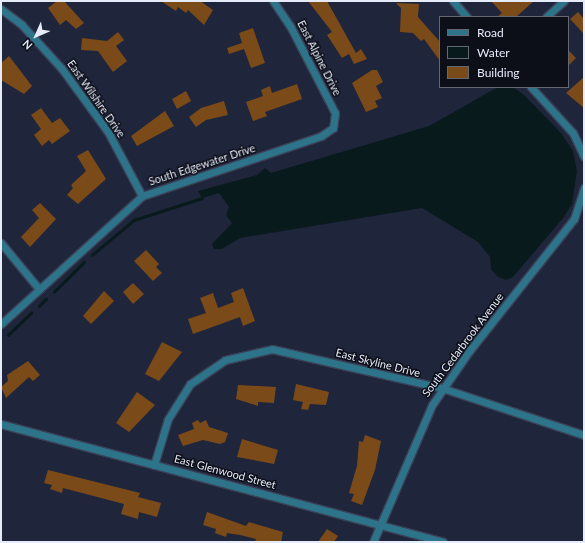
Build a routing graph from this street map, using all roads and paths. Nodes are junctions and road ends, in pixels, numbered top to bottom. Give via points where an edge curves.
1 (274, 1) edge
2 (453, 1) edge
3 (564, 1) edge
4 (1, 9) edge
5 (466, 16) edge
6 (547, 16) edge
7 (532, 88) edge
8 (333, 128) joint
9 (584, 157) edge
10 (584, 188) edge
11 (142, 196) junction
12 (1, 243) edge
13 (40, 289) junction
14 (1, 324) edge
15 (442, 388) junction
16 (1, 424) edge
17 (584, 435) edge
18 (154, 465) junction
19 (380, 525) junction
20 (373, 542) edge
21 (443, 542) edge

1 - 8 street, East Alpine Drive via 290,26 335,113
2 - 5 street
3 - 6 street
4 - 11 street, East Wilshire Drive via 22,25 62,68 108,132
7 - 9 street via 573,133
8 - 11 street, South Edgewater Drive via 321,136
10 - 15 street, South Cedarbrook Avenue via 574,219
11 - 13 street, South Edgewater Drive
12 - 13 street
13 - 14 street, South Edgewater Drive
15 - 17 street, East Skyline Drive
15 - 18 street, East Skyline Drive via 272,349 234,356 190,384 168,419
15 - 19 street, South Cedarbrook Avenue via 412,443
16 - 18 street, East Glenwood Street
18 - 19 street, East Glenwood Street
19 - 20 street, South Cedarbrook Avenue
19 - 21 street, East Glenwood Street

